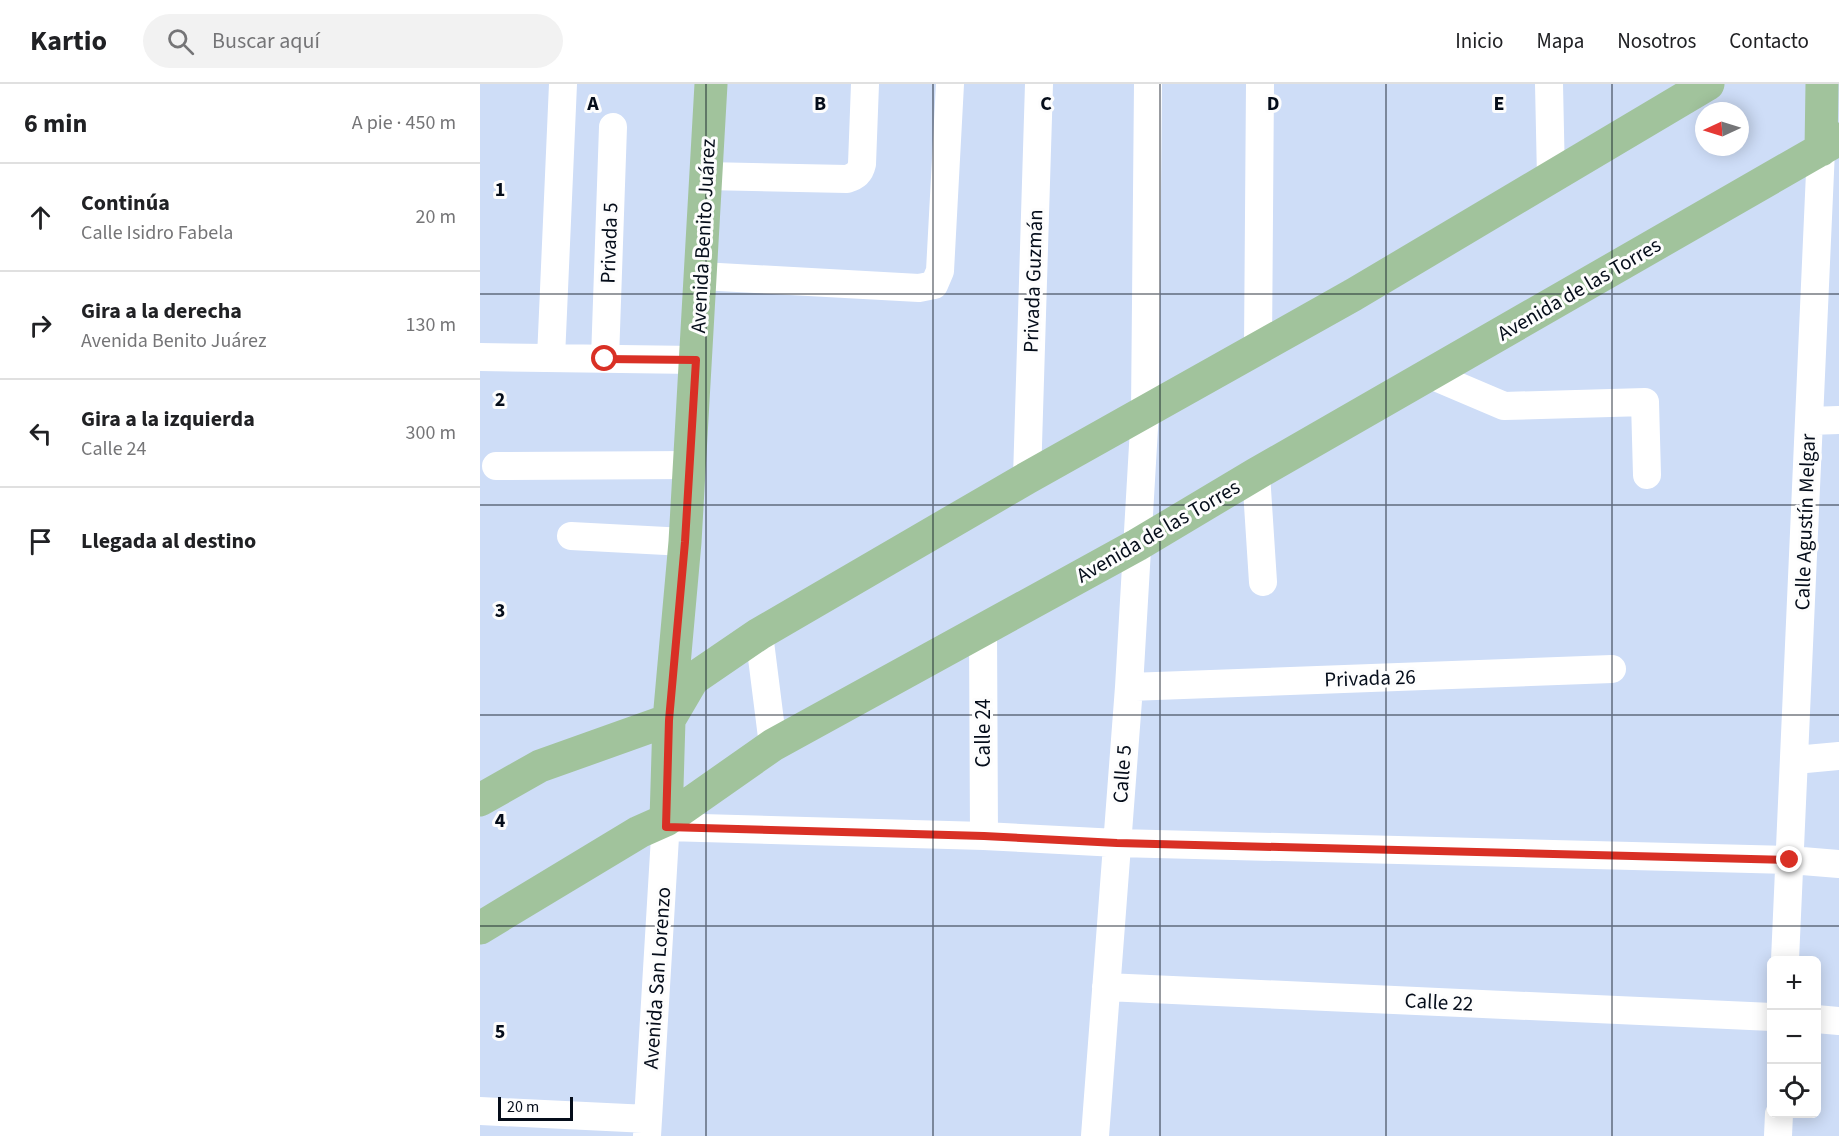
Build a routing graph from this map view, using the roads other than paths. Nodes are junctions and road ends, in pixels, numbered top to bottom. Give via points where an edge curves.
1 (563, 84) edge
2 (711, 84) edge
3 (865, 84) edge
4 (950, 84) edge
5 (1039, 84) edge
6 (1148, 84) edge
7 (1260, 84) edge
8 (1549, 84) edge
9 (1708, 84) edge
10 (1822, 84) edge
11 (613, 127) dead end
12 (1830, 145) edge
13 (705, 176) junction
14 (1551, 178) junction
15 (701, 276) junction
16 (1258, 347) junction
17 (480, 357) edge
18 (551, 358) junction
19 (605, 359) junction
20 (696, 360) junction
21 (1431, 375) junction
22 (1145, 411) junction
23 (1839, 420) edge
24 (1809, 421) junction
25 (690, 465) junction
26 (496, 466) dead end
27 (1256, 474) junction
28 (1647, 475) dead end
29 (1027, 478) junction
30 (571, 536) dead end
31 (685, 542) junction
32 (1137, 545) junction
33 (1263, 582) dead end
34 (982, 629) junction
35 (759, 634) junction
36 (1612, 669) dead end
37 (1129, 687) junction
38 (669, 720) junction
39 (773, 745) junction
40 (1839, 756) edge
41 (1794, 760) junction
42 (480, 800) edge
43 (666, 823) junction
44 (984, 836) junction
45 (1117, 843) junction
46 (1790, 860) junction
47 (1839, 864) edge
48 (480, 928) edge
49 (1785, 956) edge
50 (1106, 987) junction
51 (1767, 1017) edge
52 (1821, 1019) edge
53 (1839, 1021) edge
54 (480, 1111) edge
55 (1779, 1118) edge
56 (647, 1127) edge
57 (1095, 1136) edge
58 (1778, 1136) edge

1 - 18 street
2 - 13 main road, Avenida Benito Juárez
3 - 13 street via 862,164 855,177
4 - 15 street via 940,271 934,285 919,288
5 - 29 street, Privada Guzmán
6 - 22 street, Calle 5
7 - 16 street
8 - 14 street
9 - 14 main road
10 - 12 main road, Calle Agustín Melgar
11 - 19 street, Privada 5
12 - 21 main road, Avenida de las Torres
12 - 24 street, Calle Agustín Melgar
13 - 15 main road, Avenida Benito Juárez
14 - 16 main road
15 - 20 main road, Avenida Benito Juárez
16 - 22 main road
17 - 18 street
18 - 19 street
19 - 20 street
20 - 25 main road, Avenida Benito Juárez
21 - 27 main road, Avenida de las Torres
21 - 28 street via 1504,406 1645,402
22 - 29 main road
22 - 32 street, Calle 5
23 - 24 street
24 - 41 street, Calle Agustín Melgar
25 - 26 street
25 - 31 main road, Avenida Benito Juárez
27 - 32 main road, Avenida de las Torres
27 - 33 street
29 - 35 main road
30 - 31 street
31 - 38 main road, Avenida Benito Juárez
32 - 34 main road, Avenida de las Torres
32 - 37 street, Calle 5
34 - 39 main road, Avenida de las Torres
34 - 44 street, Calle 24
35 - 38 main road via 693,679
35 - 39 street
36 - 37 street, Privada 26
37 - 45 street, Calle 5
38 - 42 main road via 540,766
38 - 43 main road, Avenida Benito Juárez
39 - 43 main road, Avenida de las Torres
40 - 41 street
41 - 46 street, Calle Agustín Melgar
43 - 44 street
43 - 48 main road, Avenida de las Torres via 629,838
43 - 56 street, Avenida San Lorenzo
44 - 45 street
45 - 46 street
45 - 50 street, Calle 5
46 - 47 street
46 - 49 street, Calle Agustín Melgar
50 - 51 street, Calle 22
50 - 57 street, Calle 5
52 - 53 street
54 - 56 street
55 - 58 street

